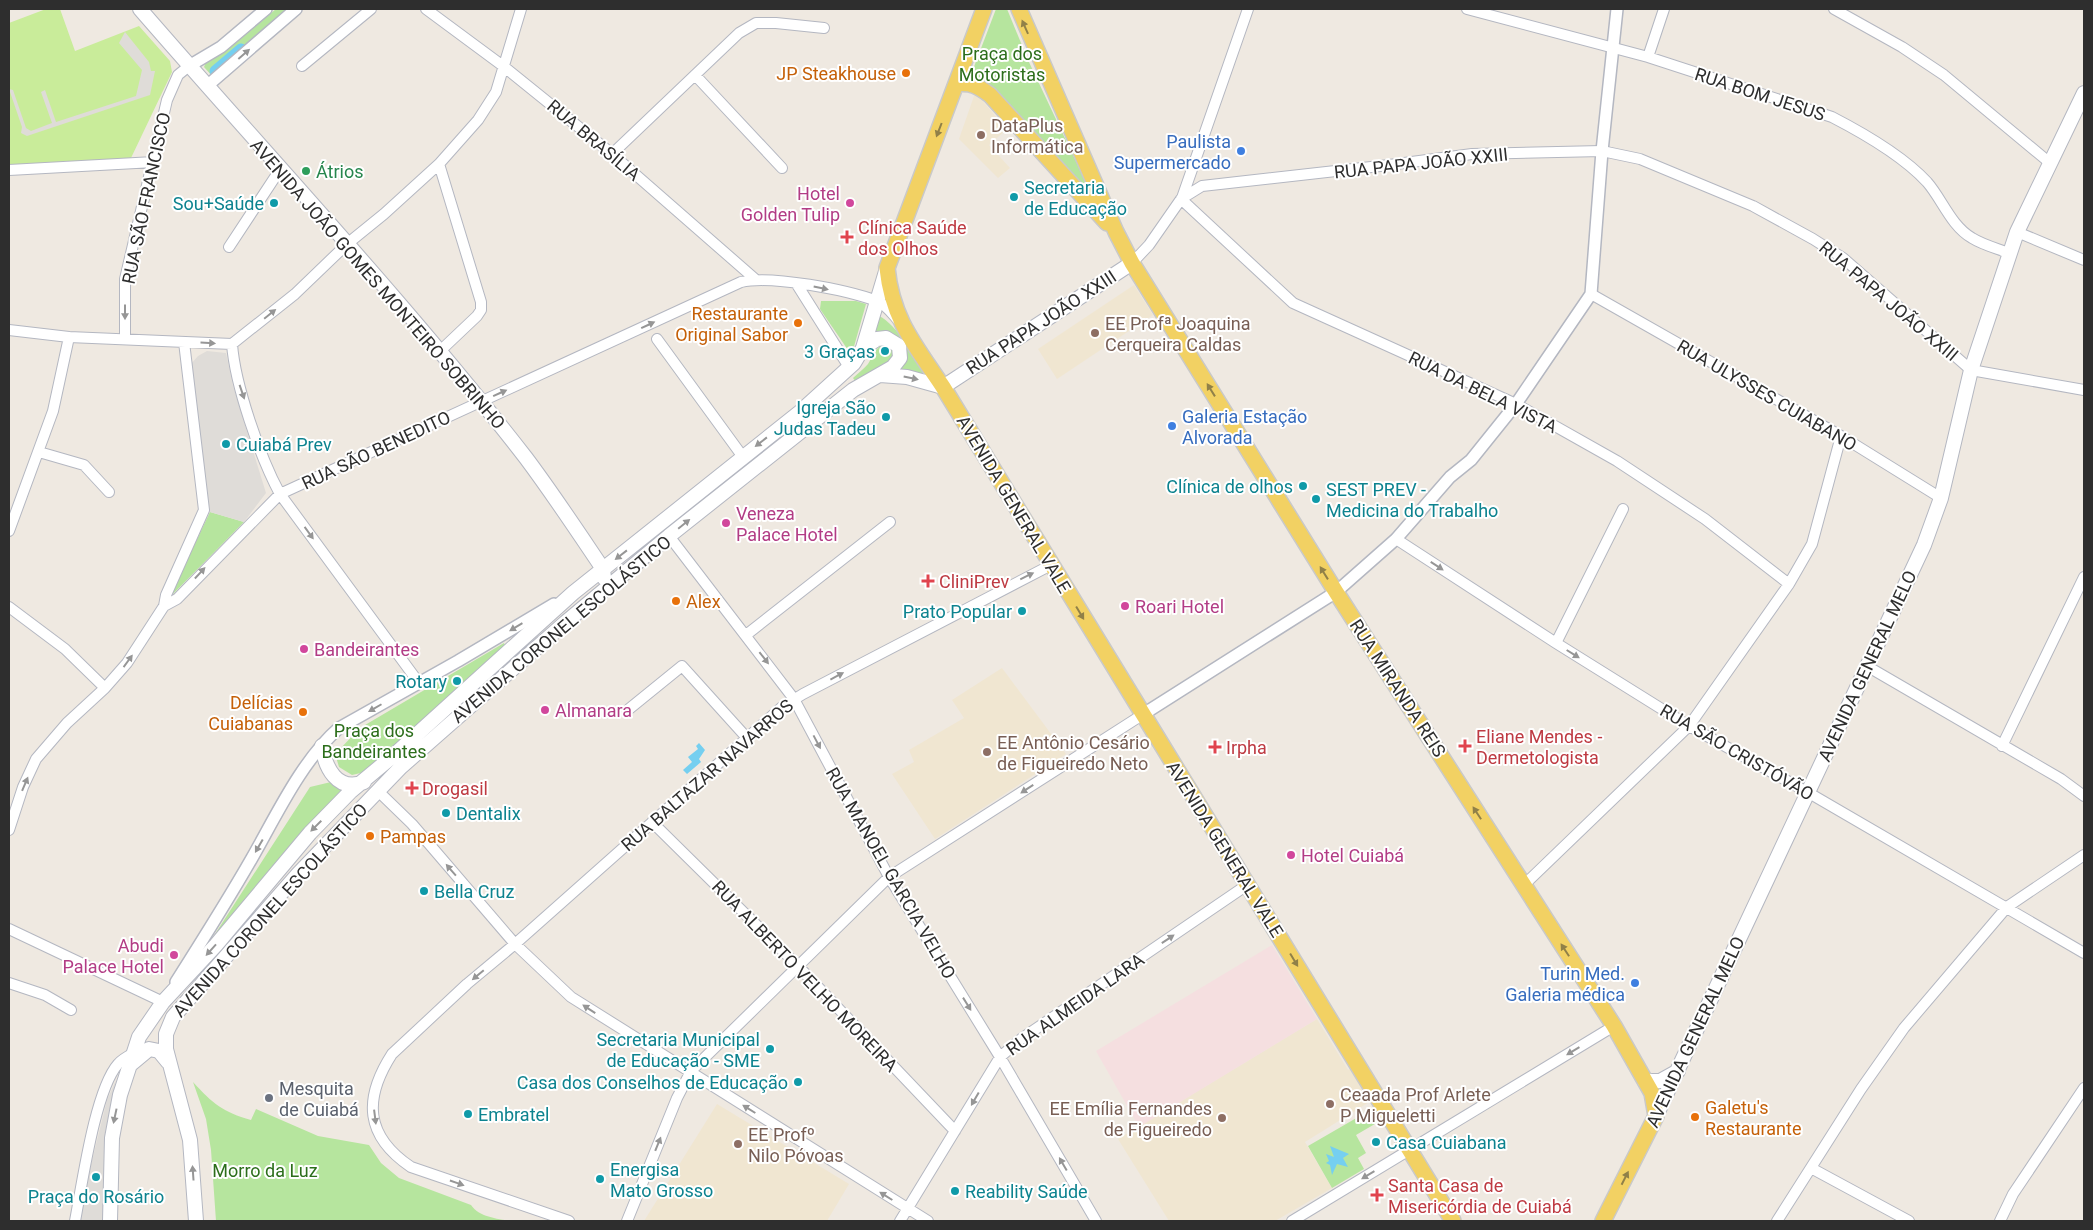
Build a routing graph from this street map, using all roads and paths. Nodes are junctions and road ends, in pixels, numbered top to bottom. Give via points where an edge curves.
1 (140, 9) edge
2 (266, 9) edge
3 (296, 9) edge
4 (371, 9) edge
5 (426, 9) edge
6 (521, 9) edge
7 (984, 9) edge
8 (1018, 9) edge
9 (1248, 9) edge
10 (1467, 9) edge
11 (1617, 9) edge
12 (1664, 9) edge
13 (1834, 9) edge
14 (824, 28) dead end
15 (1612, 47) junction
16 (1648, 58) junction
17 (189, 66) junction
18 (302, 66) dead end
19 (503, 66) junction
20 (695, 75) junction
21 (956, 84) junction
22 (207, 86) junction
23 (2084, 93) edge
24 (1602, 151) junction
25 (612, 154) junction
26 (154, 162) junction
27 (2050, 163) junction
28 (438, 164) junction
29 (281, 168) junction
30 (782, 168) dead end
31 (9, 170) edge
32 (1181, 199) junction
33 (1116, 232) junction
34 (2017, 232) junction
35 (347, 244) junction
36 (229, 246) dead end
37 (2011, 254) junction
38 (2084, 260) edge
39 (1132, 263) junction
40 (888, 268) junction
41 (755, 279) junction
42 (796, 283) junction
43 (1591, 294) junction
44 (877, 301) junction
45 (902, 324) junction
46 (9, 330) edge
47 (69, 336) junction
48 (126, 338) junction
49 (657, 339) dead end
50 (184, 342) junction
51 (232, 344) junction
52 (863, 348) junction
53 (439, 352) junction
54 (849, 368) junction
55 (1971, 370) junction
56 (877, 375) junction
57 (943, 387) junction
58 (2084, 390) edge
59 (481, 402) junction
60 (1516, 404) junction
61 (1841, 436) junction
62 (39, 452) junction
63 (743, 457) junction
64 (109, 492) dead end
65 (280, 494) junction
66 (1941, 498) junction
67 (1623, 509) dead end
68 (890, 522) dead end
69 (9, 531) edge
70 (669, 536) junction
71 (1396, 539) junction
72 (1051, 564) junction
73 (604, 569) junction
74 (2084, 577) edge
75 (1789, 584) junction
76 (1336, 592) junction
77 (573, 593) junction
78 (164, 606) junction
79 (9, 607) edge
80 (566, 622) junction
81 (746, 635) junction
82 (1556, 643) junction
83 (1865, 666) junction
84 (419, 683) junction
85 (105, 688) junction
86 (794, 699) junction
87 (629, 709) dead end
88 (1142, 715) junction
89 (1689, 726) junction
90 (747, 738) junction
91 (322, 746) junction
92 (2002, 746) junction
93 (401, 767) junction
94 (382, 786) junction
95 (355, 788) junction
96 (1809, 793) junction
97 (2084, 796) edge
98 (652, 822) junction
99 (9, 830) edge
100 (2084, 855) edge
101 (889, 877) junction
102 (1524, 885) junction
103 (1247, 886) junction
104 (2007, 906) junction
105 (9, 928) edge
106 (516, 944) junction
107 (2084, 953) edge
108 (798, 966) junction
109 (9, 983) edge
110 (163, 1001) junction
111 (71, 1010) dead end
112 (150, 1021) junction
113 (1614, 1026) junction
114 (167, 1030) junction
115 (134, 1053) junction
116 (1000, 1057) junction
117 (128, 1069) junction
118 (1678, 1071) junction
119 (172, 1072) junction
120 (690, 1072) junction
121 (1645, 1081) junction
122 (2084, 1088) edge
123 (1656, 1116) junction
124 (956, 1131) junction
125 (1410, 1150) junction
126 (1811, 1168) junction
127 (907, 1209) junction
128 (75, 1221) edge
129 (110, 1221) edge
130 (196, 1221) edge
131 (569, 1221) edge
132 (627, 1221) edge
133 (900, 1221) edge
134 (928, 1221) edge
135 (1096, 1221) edge
136 (1292, 1221) edge
137 (1452, 1221) edge
138 (1603, 1221) edge
139 (1777, 1221) edge
140 (1909, 1221) edge
141 (2000, 1221) edge

1 - 17 main road, AVENIDA JOÃO GOMES MONTEIRO SOBRINHO
2 - 17 street via 221,47
22 -> 3 street
4 - 18 street
5 - 19 street, RUA BRASÍLIA
6 - 19 street
7 - 21 main road
33 -> 8 main road
9 - 32 street
10 - 15 street, RUA BOM JESUS
11 - 15 street
12 - 16 street
13 - 27 street via 1944,75
14 - 20 street via 756,23 739,34
15 - 16 street, RUA BOM JESUS
15 - 24 street
16 - 37 street, RUA BOM JESUS via 1832,117 1858,131 1927,182 1971,238
17 - 22 main road, AVENIDA JOÃO GOMES MONTEIRO SOBRINHO
17 - 26 street, RUA SÃO FRANCISCO via 173,83
19 - 25 street, RUA BRASÍLIA
19 - 28 street via 496,92 478,120
20 - 25 street
20 - 30 street
21 - 33 main road via 967,82 990,95
21 -> 40 main road
22 - 29 main road, AVENIDA JOÃO GOMES MONTEIRO SOBRINHO
23 - 27 main road, AVENIDA GENERAL MELO
24 - 32 street, RUA PAPA JOÃO XXIII via 1472,154 1202,186
24 - 43 street
24 - 55 street, RUA PAPA JOÃO XXIII via 1640,159 1753,206 1813,239 1843,258
25 - 41 street, RUA BRASÍLIA
26 - 31 street
26 -> 48 street, RUA SÃO FRANCISCO via 125,279
27 - 34 main road, AVENIDA GENERAL MELO
28 - 35 street
28 - 53 street via 481,302 477,316
29 - 35 main road, AVENIDA JOÃO GOMES MONTEIRO SOBRINHO
29 - 36 street
32 - 39 street, RUA PAPA JOÃO XXIII via 1149,245
32 - 60 street, RUA DA BELA VISTA via 1293,303
33 - 39 main road
34 - 37 main road, AVENIDA GENERAL MELO
34 - 38 street
51 -> 35 street via 296,294
35 - 53 main road, AVENIDA JOÃO GOMES MONTEIRO SOBRINHO
37 - 55 main road, AVENIDA GENERAL MELO
39 - 57 main road, RUA PAPA JOÃO XXIII
76 -> 39 main road, RUA MIRANDA REIS
40 - 44 main road, AVENIDA CORONEL ESCOLÁSTICO
40 - 45 main road, AVENIDA GENERAL VALE via 892,297
41 - 42 street, RUA SÃO BENEDITO
59 -> 41 street, RUA SÃO BENEDITO via 732,286
42 -> 44 street, RUA SÃO BENEDITO
42 - 54 street
43 - 60 street
43 - 61 street, RUA ULYSSES CUIABANO
44 - 45 street
44 - 52 main road, AVENIDA CORONEL ESCOLÁSTICO
45 - 57 main road, AVENIDA GENERAL VALE
46 - 47 street
47 - 48 street
47 - 62 street via 53,411
48 - 50 street
49 - 63 street
50 -> 51 street
50 - 78 street via 204,510
51 -> 65 street via 239,383 270,475
52 - 54 main road, AVENIDA CORONEL ESCOLÁSTICO
52 - 56 main road, AVENIDA CORONEL ESCOLÁSTICO via 881,337 899,346 898,362
53 - 59 main road, AVENIDA JOÃO GOMES MONTEIRO SOBRINHO
54 -> 63 main road, AVENIDA CORONEL ESCOLÁSTICO
55 - 58 street, RUA PAPA JOÃO XXIII
55 - 66 main road, AVENIDA GENERAL MELO
56 -> 57 main road via 907,377
70 -> 56 main road, AVENIDA CORONEL ESCOLÁSTICO via 853,390
57 - 72 main road, AVENIDA GENERAL VALE
59 - 65 street, RUA SÃO BENEDITO
59 - 73 main road, AVENIDA JOÃO GOMES MONTEIRO SOBRINHO via 527,460
60 - 71 street via 1471,460 1450,477
60 - 75 street, RUA DA BELA VISTA via 1625,467 1705,519
61 - 66 street, RUA ULYSSES CUIABANO
61 - 75 street via 1812,544
62 - 64 street via 84,465
62 - 69 street
63 -> 73 main road, AVENIDA CORONEL ESCOLÁSTICO
78 -> 65 street, RUA SÃO BENEDITO via 177,599
65 -> 84 street
66 - 83 main road, AVENIDA GENERAL MELO via 1924,545
67 - 82 street
68 - 81 street
70 - 80 main road, AVENIDA CORONEL ESCOLÁSTICO
70 - 81 street, RUA MANOEL GARCIA VELHO
71 - 76 street
71 -> 82 street, RUA SÃO CRISTÓVÃO
86 -> 72 street, RUA BALTAZAR NAVARROS
72 -> 88 main road, AVENIDA GENERAL VALE
73 - 77 main road, AVENIDA CORONEL ESCOLÁSTICO
73 - 80 main road via 603,580
74 - 92 street
75 - 89 street
76 - 88 street
102 -> 76 main road, RUA MIRANDA REIS
77 -> 84 street, AVENIDA CORONEL ESCOLÁSTICO
77 - 95 main road, AVENIDA CORONEL ESCOLÁSTICO
85 -> 78 street, RUA SÃO BENEDITO via 127,663
79 - 85 street via 65,650
80 - 93 main road, AVENIDA CORONEL ESCOLÁSTICO
81 -> 86 street, RUA MANOEL GARCIA VELHO
82 -> 89 street, RUA SÃO CRISTÓVÃO
83 - 92 street
83 - 96 main road, AVENIDA GENERAL MELO
84 -> 91 street, AVENIDA CORONEL ESCOLÁSTICO via 339,728
99 -> 85 street, RUA SÃO BENEDITO via 36,759
86 - 90 street, RUA BALTAZAR NAVARROS
86 -> 101 street, RUA MANOEL GARCIA VELHO
87 - 90 street via 682,666
88 -> 101 street
88 - 103 main road, AVENIDA GENERAL VALE
89 - 96 street, RUA SÃO CRISTÓVÃO
89 - 102 street
90 - 98 street, RUA BALTAZAR NAVARROS
91 - 95 main road via 324,761 335,778
91 -> 110 street, AVENIDA CORONEL ESCOLÁSTICO
92 - 97 street via 2061,779
93 - 94 main road, AVENIDA CORONEL ESCOLÁSTICO
93 - 95 main road
94 - 95 main road
106 -> 94 street via 390,801
94 - 114 main road, AVENIDA CORONEL ESCOLÁSTICO via 298,874 175,1014
95 -> 110 main road, AVENIDA CORONEL ESCOLÁSTICO via 310,833 216,945
96 - 104 street, RUA SÃO CRISTÓVÃO
96 - 118 main road, AVENIDA GENERAL MELO
98 - 106 street, RUA BALTAZAR NAVARROS
98 - 108 street, RUA ALBERTO VELHO MOREIRA
100 - 104 street
101 - 108 street
101 -> 116 street, RUA MANOEL GARCIA VELHO
113 -> 102 main road, RUA MIRANDA REIS
116 -> 103 street, RUA ALMEIDA LARA via 1021,1038
103 -> 125 main road, AVENIDA GENERAL VALE
104 - 107 street, RUA SÃO CRISTÓVÃO
104 - 126 street via 1904,1028
105 - 110 street
120 -> 106 street via 572,997
106 -> 131 street, RUA BALTAZAR NAVARROS via 467,984 392,1054 374,1090 376,1127 393,1154 411,1167
108 - 120 street
108 - 124 street, RUA ALBERTO VELHO MOREIRA
109 - 111 street via 45,995
110 - 112 main road, AVENIDA CORONEL ESCOLÁSTICO
112 - 114 main road via 156,1028
112 - 115 main road, AVENIDA CORONEL ESCOLÁSTICO via 139,1037
113 - 121 main road, RUA MIRANDA REIS
113 -> 125 street
114 - 119 main road via 166,1049
115 - 117 main road, AVENIDA CORONEL ESCOLÁSTICO
115 - 128 street via 117,1065 108,1080 92,1133
116 -> 124 street, RUA ALMEIDA LARA
135 -> 116 street, RUA MANOEL GARCIA VELHO
117 - 119 main road via 142,1053 152,1049 164,1055
117 -> 129 main road, AVENIDA CORONEL ESCOLÁSTICO via 113,1126
118 - 121 main road via 1660,1081
118 - 123 main road, AVENIDA GENERAL MELO
130 -> 119 main road via 190,1140
127 -> 120 street
132 -> 120 street
121 - 123 main road, RUA MIRANDA REIS via 1652,1093
122 - 141 street via 2013,1194
138 -> 123 main road, AVENIDA GENERAL MELO
124 - 127 street, RUA ALMEIDA LARA
125 -> 136 street
125 - 137 main road, AVENIDA GENERAL VALE
126 - 139 street
126 - 140 street
127 - 133 street, RUA ALMEIDA LARA
127 - 134 street

